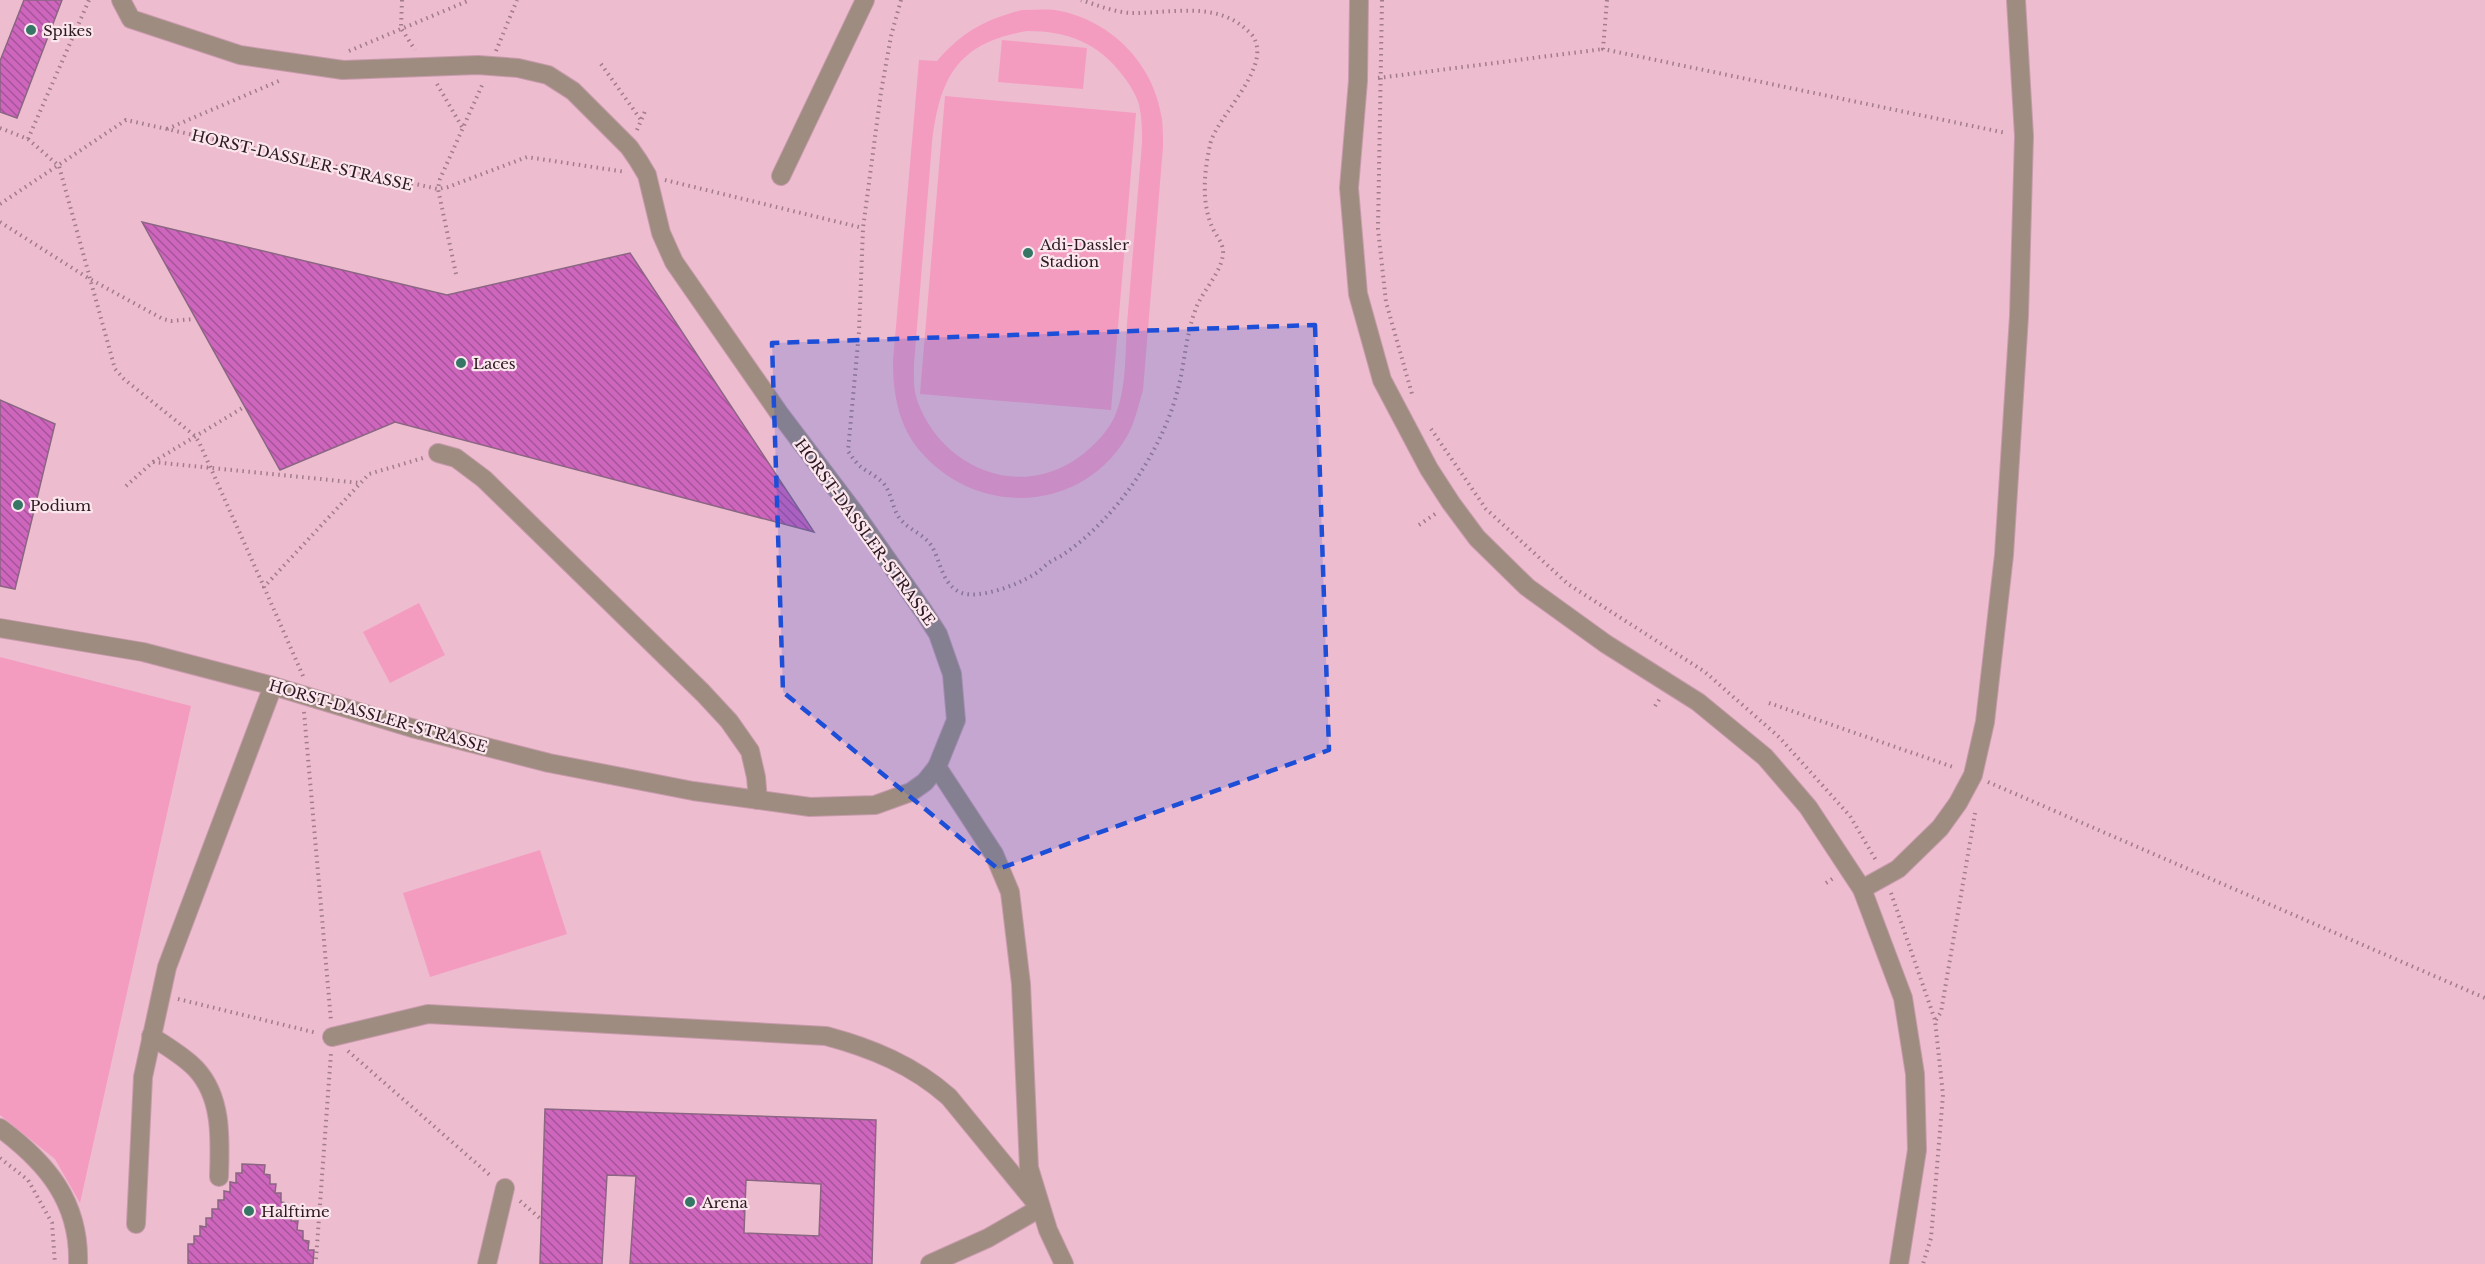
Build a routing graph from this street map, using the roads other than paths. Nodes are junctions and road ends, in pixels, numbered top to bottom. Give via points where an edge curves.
1 (121, 0) edge
2 (865, 0) edge
3 (1359, 0) edge
4 (2016, 0) edge
5 (781, 176) dead end
6 (438, 453) road end
7 (0, 628) edge
8 (273, 686) junction
9 (938, 767) junction
10 (758, 800) junction
11 (1862, 889) junction
12 (151, 1036) junction
13 (332, 1037) road end
14 (0, 1128) edge
15 (219, 1177) dead end
16 (505, 1188) road end
17 (1040, 1208) junction
18 (136, 1224) dead end
19 (78, 1264) edge
20 (487, 1264) edge
21 (930, 1264) edge
22 (1064, 1264) edge
23 (1899, 1264) edge

1 - 9 street, HORST-DASSLER-STRASSE via 131,19 240,55 344,70 490,66 535,71 573,90 629,147 647,175 660,233 674,262 938,634 952,674 956,720
2 - 5 street
3 - 11 street via 1358,81 1349,188 1358,294 1382,380 1445,494 1477,538 1527,587 1606,644 1698,702 1766,757 1808,807
4 - 11 street via 2024,136 2019,316 2004,555 1985,722 1973,775 1940,828 1898,869
6 - 10 street via 456,458 484,479 703,693 750,751
7 - 8 street, HORST-DASSLER-STRASSE via 143,652
8 - 10 street, HORST-DASSLER-STRASSE via 549,764
8 - 12 street via 174,945
9 - 10 street, HORST-DASSLER-STRASSE via 911,792 875,805 828,808
9 - 17 street via 994,854 1010,892 1021,984 1029,1168
11 - 23 street via 1903,998 1915,1074 1917,1150
12 - 15 street via 186,1060 208,1084 220,1128
12 - 18 street via 140,1106
13 - 17 street via 428,1014 825,1036 879,1052 934,1084 964,1114
14 - 19 street via 23,1145 60,1188 76,1233
16 - 20 street
17 - 21 street via 988,1238
17 - 22 street

